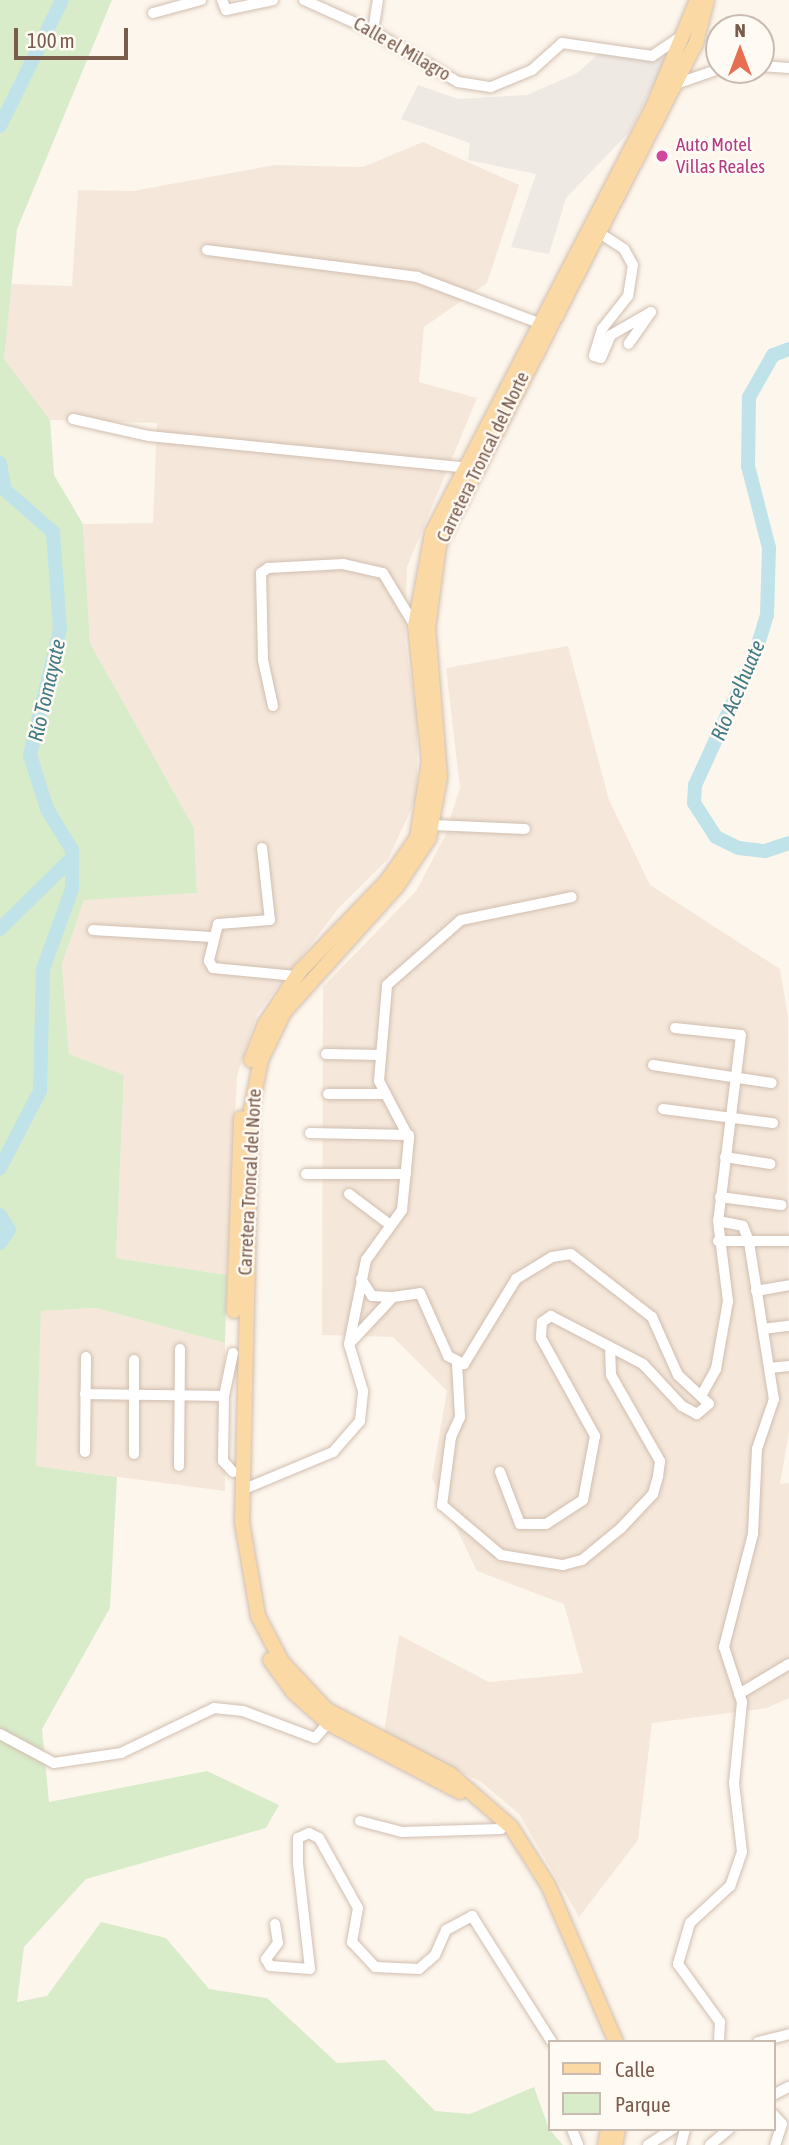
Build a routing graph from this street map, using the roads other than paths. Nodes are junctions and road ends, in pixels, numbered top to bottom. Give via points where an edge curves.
1 (201, 0) edge
2 (222, 0) edge
3 (273, 0) edge
4 (304, 0) edge
5 (378, 0) edge
6 (697, 0) edge
7 (707, 0) edge
8 (328, 4) edge
9 (153, 13) dead end
10 (373, 30) junction
11 (687, 34) junction
12 (705, 73) edge
13 (676, 84) junction
14 (598, 232) junction
15 (207, 250) dead end
16 (536, 322) junction
17 (629, 345) dead end
18 (73, 419) dead end
19 (462, 467) junction
20 (415, 626) junction
21 (273, 706) dead end
22 (433, 825) junction
23 (525, 829) dead end
24 (262, 848) dead end
25 (572, 897) dead end
26 (365, 909) junction
27 (93, 930) dead end
28 (211, 937) junction
29 (302, 975) junction
30 (675, 1028) dead end
31 (326, 1054) dead end
32 (380, 1055) junction
33 (653, 1065) dead end
34 (736, 1077) junction
35 (772, 1083) dead end
36 (328, 1094) dead end
37 (386, 1094) junction
38 (663, 1109) dead end
39 (733, 1117) junction
40 (772, 1123) dead end
41 (310, 1133) dead end
42 (409, 1135) junction
43 (725, 1157) junction
44 (770, 1164) dead end
45 (306, 1174) dead end
46 (406, 1174) junction
47 (349, 1195) dead end
48 (720, 1197) junction
49 (780, 1205) dead end
50 (718, 1221) junction
51 (389, 1224) junction
52 (718, 1241) junction
53 (789, 1241) edge
54 (749, 1242) junction
55 (362, 1279) junction
56 (789, 1285) edge
57 (756, 1290) junction
58 (393, 1297) junction
59 (789, 1326) edge
60 (763, 1329) junction
61 (349, 1344) junction
62 (180, 1349) dead end
63 (610, 1352) junction
64 (233, 1353) junction
65 (86, 1357) dead end
66 (134, 1360) dead end
67 (457, 1363) junction
68 (789, 1366) edge
69 (770, 1368) junction
70 (85, 1394) junction
71 (133, 1395) junction
72 (180, 1396) junction
73 (224, 1396) junction
74 (701, 1396) junction
75 (85, 1452) dead end
76 (134, 1454) dead end
77 (179, 1466) dead end
78 (233, 1472) junction
79 (500, 1472) dead end
80 (242, 1490) junction
81 (789, 1664) edge
82 (739, 1694) junction
83 (328, 1723) junction
84 (347, 1730) junction
85 (0, 1734) edge
86 (379, 1746) junction
87 (360, 1821) dead end
88 (501, 1829) junction
89 (275, 1924) dead end
90 (789, 2034) edge
91 (551, 2040) edge
92 (605, 2040) edge
93 (615, 2040) edge
94 (719, 2040) edge
95 (766, 2040) edge
96 (775, 2115) edge
97 (670, 2131) edge
98 (727, 2131) edge
99 (648, 2145) edge
100 (710, 2145) edge
101 (775, 2145) edge

1 - 9 street
2 - 3 street via 226,10
4 - 8 street, Calle el Milagro
5 - 10 street
6 - 11 main road, Carretera Troncal del Norte
7 - 13 main road, Carretera Troncal del Norte via 701,31
8 - 10 street, Calle el Milagro
10 - 11 street, Calle el Milagro via 458,82 491,87 532,70 562,43 652,56
11 - 16 main road, Carretera Troncal del Norte
12 - 13 street
13 - 14 main road, Carretera Troncal del Norte
14 - 17 street via 624,249 633,265 628,296 602,329 594,356 601,358 611,335 651,312
14 - 22 main road, Carretera Troncal del Norte via 439,544 429,611 441,754
15 - 16 street via 417,277
16 - 19 main road, Carretera Troncal del Norte
18 - 19 street via 149,436
19 - 20 main road, Carretera Troncal del Norte via 426,551
20 - 21 street via 383,573 343,564 268,568 261,573 263,660
20 - 26 main road, Carretera Troncal del Norte via 429,749 425,811 398,869
22 - 23 street
22 - 26 main road, Carretera Troncal del Norte via 410,870
24 - 28 street via 270,920 218,925
25 - 32 street via 475,914 401,967 387,985
26 - 29 main road, Carretera Troncal del Norte
27 - 28 street
28 - 29 street via 213,968
29 - 64 main road, Carretera Troncal del Norte via 261,1033 243,1095
29 - 80 main road, Carretera Troncal del Norte via 265,1047 253,1096
30 - 34 street via 741,1035
31 - 32 street
32 - 37 street via 379,1081
33 - 34 street
34 - 35 street
34 - 39 street
36 - 37 street
37 - 42 street
38 - 39 street
39 - 40 street
39 - 43 street
41 - 42 street
42 - 46 street
43 - 44 street
43 - 48 street
45 - 46 street
46 - 51 street via 402,1210
47 - 51 street
48 - 49 street
48 - 50 street
50 - 52 street
50 - 54 street via 743,1226
51 - 55 street
52 - 54 street
52 - 74 street via 728,1301 716,1369
53 - 54 street
54 - 57 street
55 - 58 street via 372,1296
55 - 61 street
56 - 57 street
57 - 60 street
58 - 61 street
58 - 67 street via 420,1293 429,1301 436,1334
59 - 60 street
60 - 69 street
61 - 80 street via 363,1391 360,1421 350,1436 333,1452
62 - 72 street
63 - 67 street via 611,1375 660,1461 658,1476 653,1494 621,1528 582,1560 563,1565 501,1555 442,1504 451,1437 460,1417
63 - 74 street via 643,1364 696,1414 709,1404
63 - 79 street via 562,1318 542,1322 541,1338 595,1436 583,1500 545,1524 520,1524
64 - 73 street
64 - 78 main road, Carretera Troncal del Norte
65 - 70 street
66 - 71 street
67 - 74 street via 472,1358 488,1317 516,1279 552,1257 571,1254 652,1317 678,1375
68 - 69 street
69 - 82 street via 773,1414 757,1449 752,1534 723,1647
70 - 71 street
70 - 75 street
71 - 72 street
71 - 76 street
72 - 73 street
72 - 77 street
73 - 78 street via 223,1461
78 - 83 main road, Carretera Troncal del Norte via 235,1567 255,1634 293,1692
80 - 84 main road, Carretera Troncal del Norte via 245,1568 266,1634 305,1690
81 - 82 street
82 - 94 street via 734,1783 742,1852 730,1886 690,1923 678,1964 720,2022
83 - 84 main road, Carretera Troncal del Norte
83 - 85 street via 315,1738 243,1711 214,1708 121,1753 54,1763
84 - 86 main road, Carretera Troncal del Norte
86 - 88 main road, Carretera Troncal del Norte via 456,1790
86 - 93 main road, Carretera Troncal del Norte via 463,1783 521,1839 548,1885
87 - 88 street via 402,1832
88 - 92 main road, Carretera Troncal del Norte via 546,1898
89 - 91 street via 278,1942 266,1959 270,1966 310,1969 298,1863 298,1838 309,1833 319,1838 358,1908 352,1941 375,1967 419,1969 435,1955 446,1930 472,1916
90 - 95 street
96 - 101 street via 782,2124
97 - 99 street
98 - 100 street

